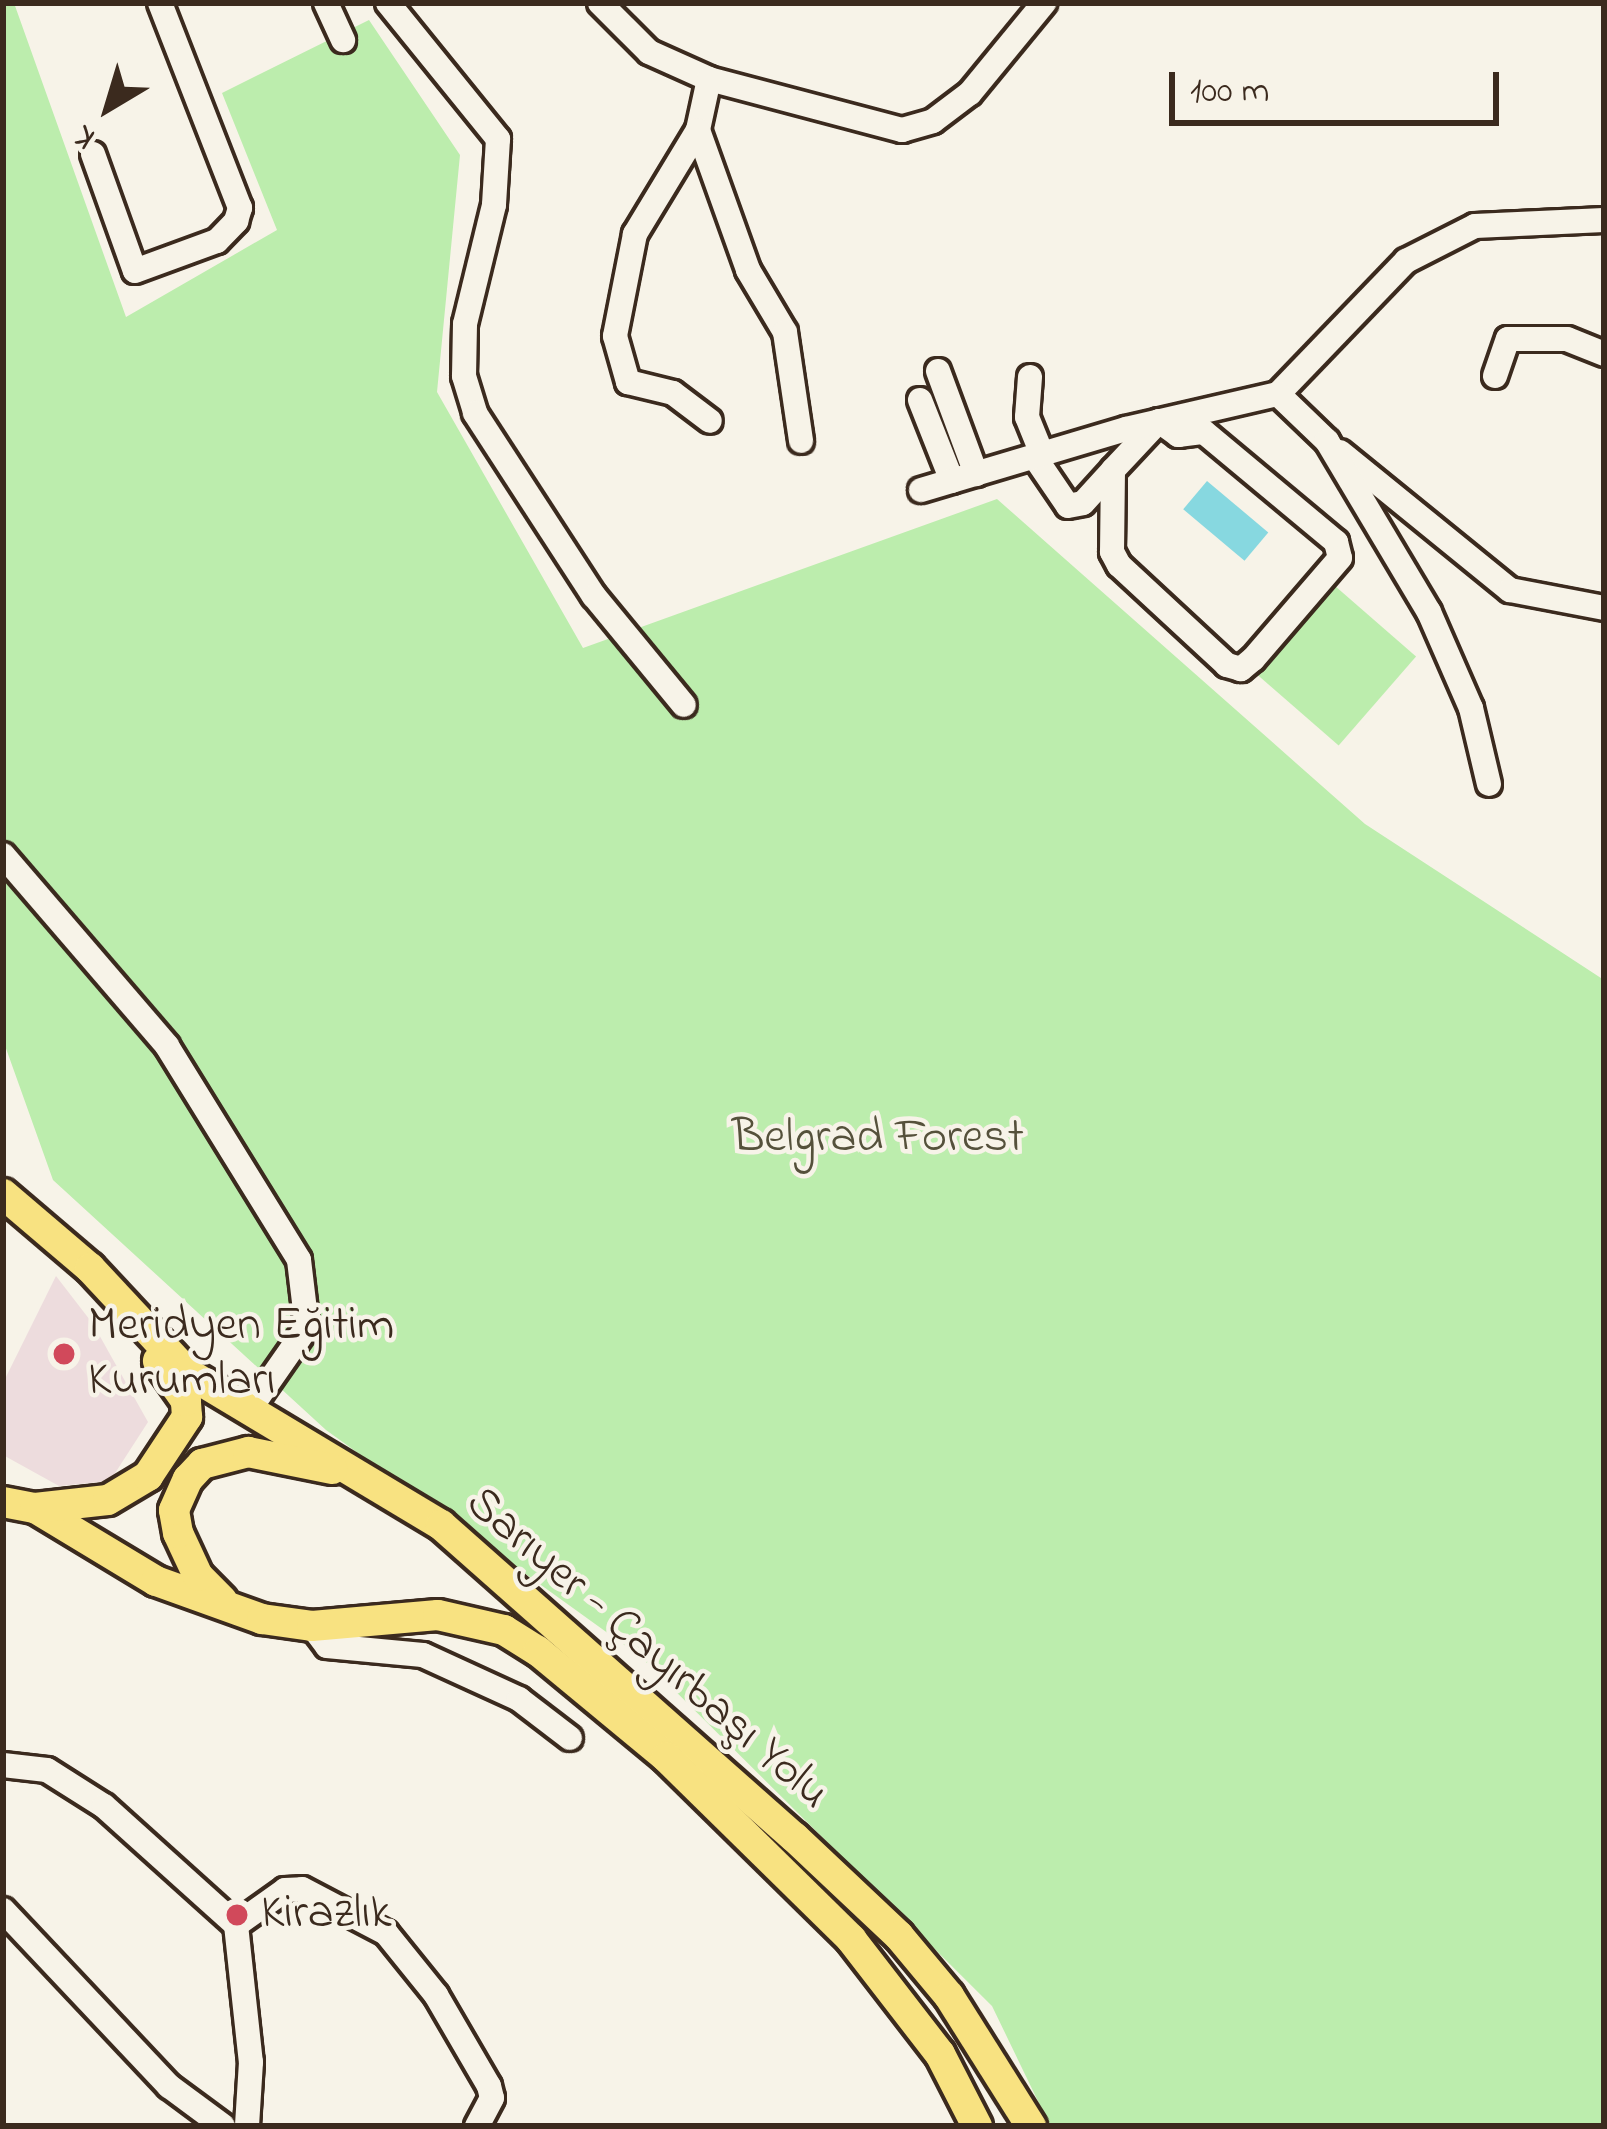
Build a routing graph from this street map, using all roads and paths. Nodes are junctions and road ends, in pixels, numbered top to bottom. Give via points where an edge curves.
1 (160, 3) edge
2 (326, 3) edge
3 (388, 3) edge
4 (600, 3) edge
5 (1044, 3) edge
6 (344, 40) dead end
7 (709, 79) junction
8 (698, 130) junction
9 (93, 154) dead end
10 (1604, 220) edge
11 (1604, 354) edge
12 (938, 371) dead end
13 (1495, 376) dead end
14 (1030, 377) dead end
15 (1278, 394) junction
16 (920, 400) dead end
17 (710, 422) dead end
18 (1159, 422) junction
19 (801, 440) dead end
20 (1327, 441) junction
21 (1038, 455) junction
22 (1113, 470) junction
23 (964, 477) junction
24 (921, 490) dead end
25 (1604, 608) edge
26 (684, 705) dead end
27 (1489, 784) dead end
28 (3, 855) edge
29 (3, 1195) edge
30 (130, 1318) junction
31 (249, 1410) junction
32 (356, 1472) junction
33 (3, 1502) edge
34 (35, 1508) junction
35 (232, 1610) junction
36 (312, 1626) junction
37 (570, 1738) dead end
38 (3, 1765) edge
39 (3, 1910) edge
40 (236, 1924) junction
41 (223, 2126) edge
42 (247, 2126) edge
43 (477, 2126) edge
44 (977, 2126) edge
45 (1031, 2126) edge

1 - 9 street via 240,208 236,221 218,241 135,271
2 - 6 street
3 - 26 street via 498,139 494,205 465,324 464,376 475,413 594,596
4 - 7 street via 649,52
5 - 7 street via 970,93 916,128 870,126
7 - 8 street
8 - 17 street via 635,234 614,336 628,382 673,393
8 - 19 street via 748,270 785,332
10 - 15 street via 1475,226 1406,261
11 - 13 street via 1567,339 1508,339
12 - 23 street
14 - 21 street via 1027,417
15 - 18 street
15 - 20 street
16 - 23 street
18 - 21 street
18 - 22 street
18 - 22 street via 1178,435 1204,432 1223,441 1336,542 1332,570 1241,670 1119,565 1112,552
20 - 25 street via 1510,590
20 - 27 street via 1429,612 1471,708
21 - 22 street via 1068,506 1083,503
21 - 23 street
23 - 24 street
28 - 31 street via 167,1046 299,1260 307,1327
29 - 30 main road via 90,1268
30 - 31 main road, Sarıyer - Çayırbaşı Yolu via 188,1373
30 - 34 main road via 186,1401 184,1432 131,1490
31 - 32 main road, Sarıyer - Çayırbaşı Yolu
32 - 35 main road via 248,1452 202,1464 188,1479 174,1510 184,1552
32 - 45 main road, Sarıyer - Çayırbaşı Yolu via 499,1571 899,1936 949,1996
33 - 34 main road
34 - 35 main road via 156,1580
35 - 36 main road
36 - 37 street via 326,1646 423,1655 519,1699
36 - 44 main road via 438,1615 504,1630 576,1678 851,1939 940,2054
38 - 40 street via 47,1770 104,1806
39 - 41 street via 169,2086
40 - 42 street via 251,2062
40 - 43 street via 285,1890 302,1889 386,1933 436,1995 489,2086 488,2112

